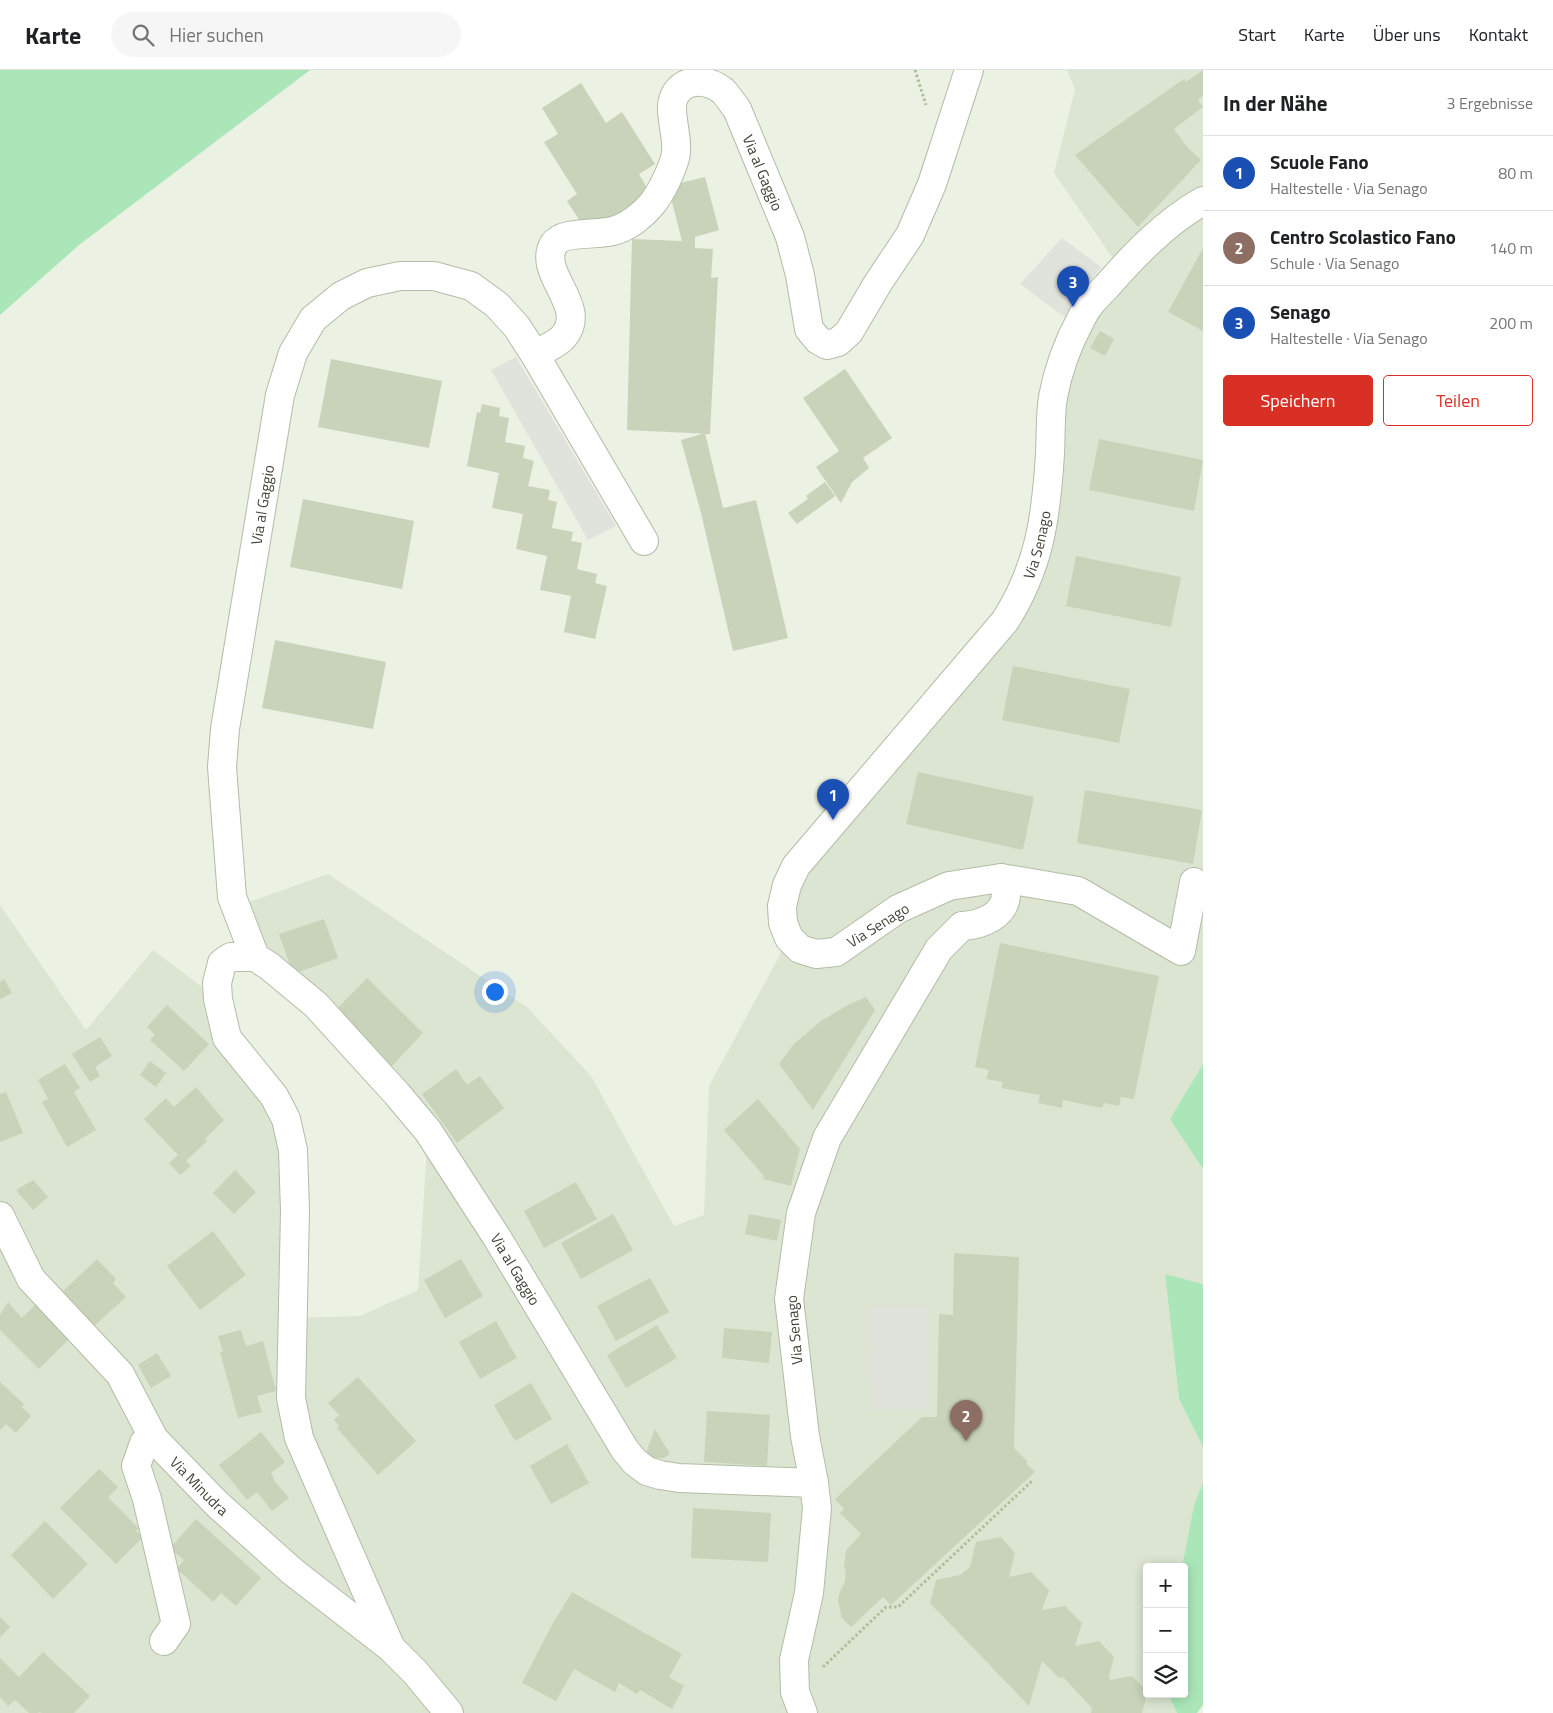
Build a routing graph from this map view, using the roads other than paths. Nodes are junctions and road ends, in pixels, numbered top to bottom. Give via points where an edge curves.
1 (969, 70) edge
2 (1203, 201) edge
3 (535, 355) junction
4 (644, 541) dead end
5 (1001, 878) junction
6 (1194, 882) dead end
7 (255, 957) junction
8 (0, 1216) edge
9 (0, 1262) edge
10 (31, 1279) junction
11 (154, 1439) junction
12 (814, 1483) junction
13 (164, 1641) dead end
14 (391, 1648) junction
15 (799, 1702) edge
16 (449, 1713) edge

1 - 3 street, Via al Gaggio via 932,184 910,235 849,332 838,342 827,345 809,329 790,236 736,109 723,92 710,84 694,81 680,87 673,101 676,152 653,203 638,218 616,231 565,236 555,242 550,252 552,268 570,310 570,324 564,336
2 - 5 street, Via Senago via 1166,226 1127,263 1081,317 1067,349 1053,399 1045,515 1036,557 1018,600 1005,621 796,866 782,906 783,923 789,938 800,949 816,954 836,952 898,909 949,886
3 - 4 street, Via al Gaggio
3 - 7 street, Via al Gaggio via 517,327 497,305 471,286 434,276 400,276 367,283 341,296 313,320 293,353 280,395 225,729 222,767 232,897
5 - 6 street via 1078,891 1181,951
5 - 12 street, Via Senago via 1006,893 1001,908 991,919 962,926 939,950 837,1120 827,1138 802,1213 789,1299 805,1436
7 - 12 street, Via al Gaggio via 316,1005 428,1131 496,1236 602,1414 635,1462 647,1471 679,1478
7 - 14 street via 231,957 222,963 217,983 218,999 227,1038 274,1096 286,1118 293,1150 291,1398 299,1438
8 - 10 street, Via Minudra
9 - 10 street
10 - 11 street, Via Minudra via 120,1374
11 - 13 street via 144,1443 136,1466 176,1624
11 - 14 street, Via Minudra via 217,1504 286,1566
12 - 15 street, Via Senago via 817,1508 810,1593 794,1660
14 - 16 street, Via Minudra

